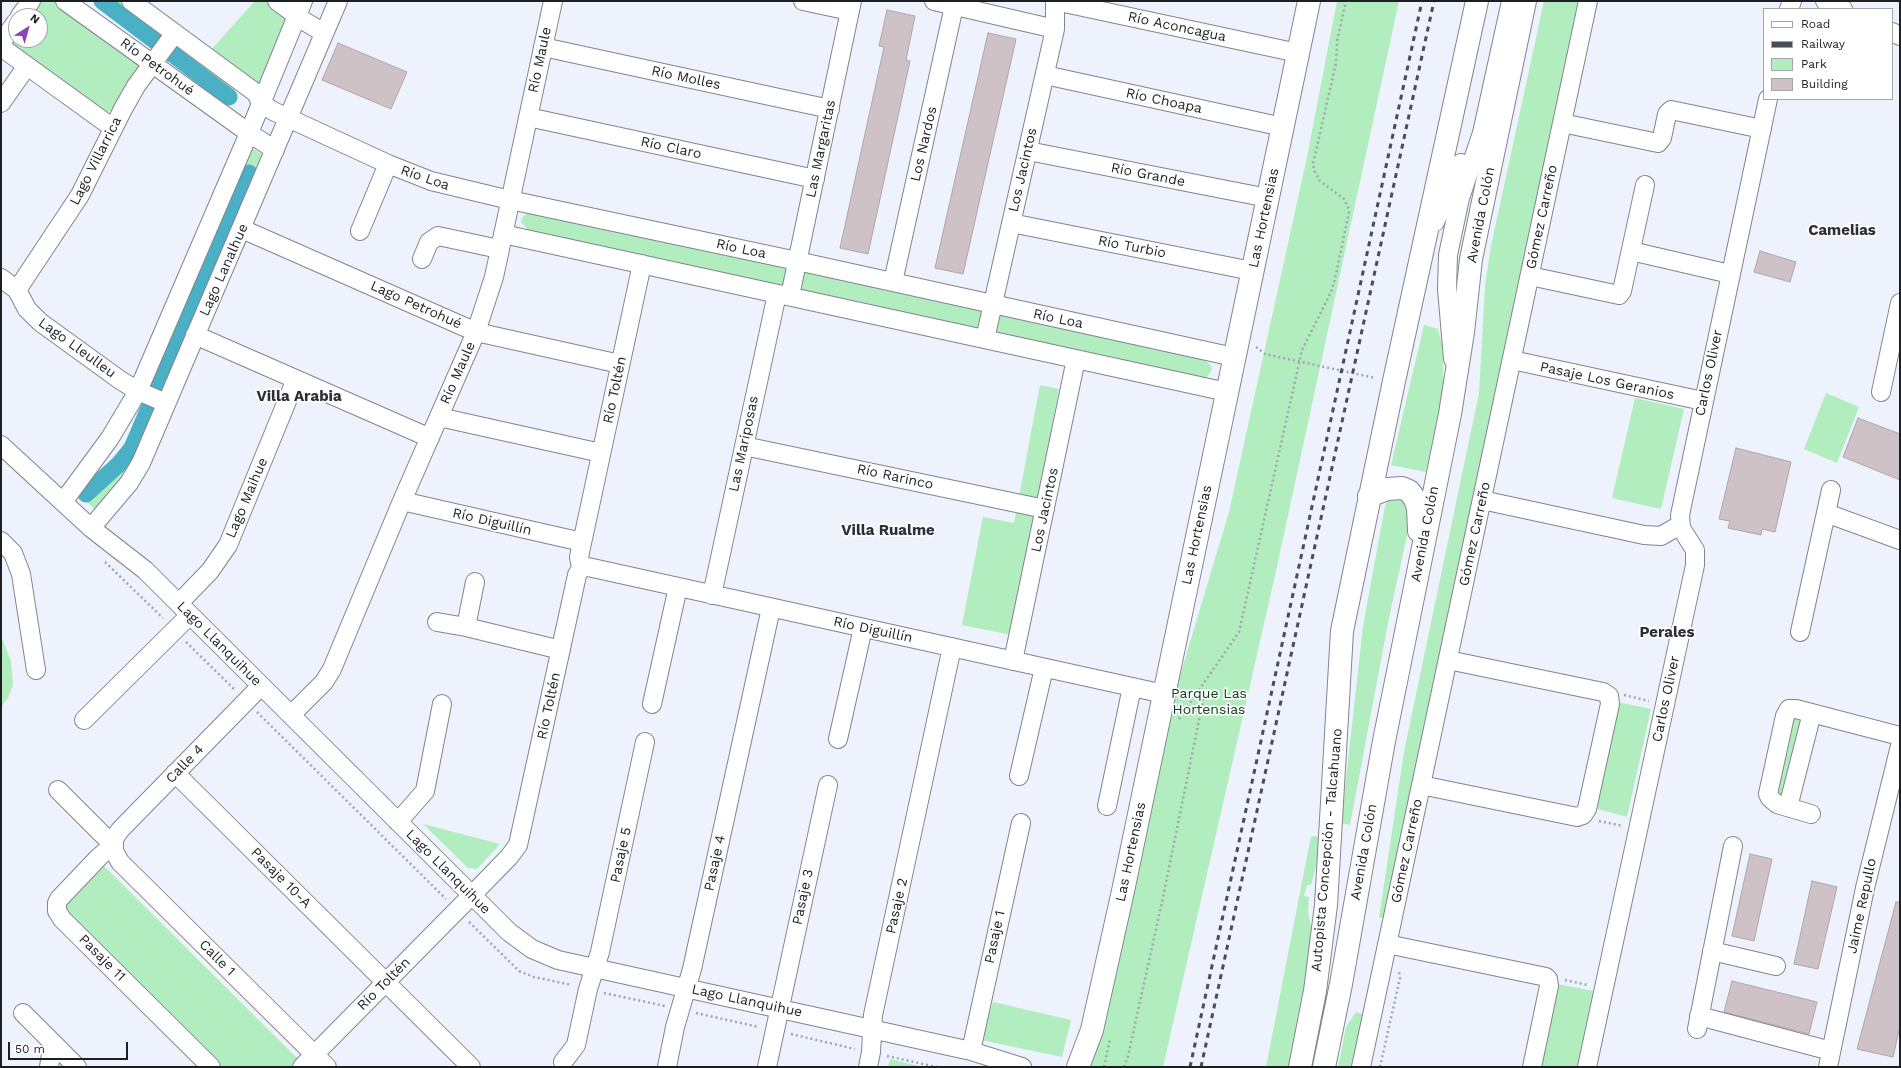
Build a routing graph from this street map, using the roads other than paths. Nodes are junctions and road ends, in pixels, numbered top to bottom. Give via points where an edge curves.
1 (65, 1) edge
2 (131, 1) edge
3 (277, 1) edge
4 (338, 1) edge
5 (553, 1) edge
6 (803, 1) edge
7 (934, 1) edge
8 (1055, 1) edge
9 (1309, 1) edge
10 (1477, 1) edge
11 (1501, 1) edge
12 (1511, 1) edge
13 (1525, 1) edge
14 (1588, 1) edge
15 (1826, 1) edge
16 (851, 6) edge
17 (954, 6) junction
18 (300, 8) edge
19 (1841, 8) edge
20 (1055, 28) junction
21 (8, 33) edge
22 (324, 33) junction
23 (175, 34) junction
24 (1, 43) edge
25 (543, 46) junction
26 (1, 47) edge
27 (1298, 53) junction
28 (153, 64) junction
29 (28, 66) junction
30 (1045, 74) junction
31 (3, 97) edge
32 (1768, 100) edge
33 (261, 103) junction
34 (830, 109) junction
35 (528, 117) junction
36 (288, 120) junction
37 (1562, 123) junction
38 (1283, 127) junction
39 (113, 128) junction
40 (1762, 129) junction
41 (249, 133) junction
42 (275, 150) junction
43 (1028, 151) junction
44 (388, 164) junction
45 (815, 179) junction
46 (1646, 185) dead end
47 (1268, 198) junction
48 (510, 200) junction
49 (1012, 223) junction
50 (242, 229) junction
51 (360, 231) dead end
52 (501, 241) junction
53 (1423, 246) junction
54 (1631, 251) junction
55 (422, 259) dead end
56 (797, 261) junction
57 (642, 264) junction
58 (1252, 271) junction
59 (1730, 274) junction
60 (1530, 276) junction
61 (1, 278) edge
62 (893, 282) junction
63 (18, 290) junction
64 (783, 295) junction
65 (1900, 303) edge
66 (993, 304) junction
67 (476, 332) junction
68 (195, 335) junction
69 (985, 339) junction
70 (1236, 347) junction
71 (1076, 359) junction
72 (1512, 360) junction
73 (620, 364) junction
74 (296, 379) junction
75 (138, 391) junction
76 (1227, 392) junction
77 (1881, 392) dead end
78 (1703, 401) junction
79 (166, 403) junction
80 (1450, 414) junction
81 (439, 417) junction
82 (430, 438) junction
83 (1, 445) edge
84 (744, 446) junction
85 (601, 453) junction
86 (1831, 490) dead end
87 (1369, 496) junction
88 (1482, 500) junction
89 (402, 501) junction
90 (63, 502) junction
91 (1045, 509) junction
92 (1826, 513) junction
93 (1680, 525) junction
94 (91, 528) junction
95 (1900, 540) edge
96 (1, 541) edge
97 (582, 542) junction
98 (1420, 560) junction
99 (581, 568) junction
100 (475, 582) dead end
101 (678, 587) junction
102 (712, 594) junction
103 (771, 608) junction
104 (184, 609) junction
105 (437, 622) dead end
106 (466, 627) junction
107 (863, 628) junction
108 (1800, 632) dead end
109 (952, 648) junction
110 (561, 650) junction
111 (1448, 660) junction
112 (1013, 661) junction
113 (1044, 668) junction
114 (36, 670) dead end
115 (261, 686) junction
116 (1132, 687) junction
117 (1164, 694) junction
118 (442, 704) dead end
119 (652, 704) dead end
120 (1812, 713) junction
121 (290, 715) junction
122 (84, 720) dead end
123 (1900, 736) edge
124 (838, 738) dead end
125 (645, 742) dead end
126 (1899, 755) edge
127 (176, 773) junction
128 (1019, 776) dead end
129 (828, 784) dead end
130 (1421, 785) junction
131 (58, 790) dead end
132 (1107, 806) dead end
133 (1788, 807) junction
134 (1811, 814) dead end
135 (398, 822) junction
136 (1020, 823) dead end
137 (113, 845) junction
138 (1733, 846) dead end
139 (472, 895) junction
140 (1387, 944) junction
141 (1712, 951) junction
142 (1776, 966) dead end
143 (595, 968) junction
144 (386, 982) junction
145 (686, 988) junction
146 (779, 1008) junction
147 (23, 1013) dead end
148 (872, 1029) junction
149 (53, 1043) junction
150 (970, 1051) junction
151 (314, 1054) junction
152 (1829, 1059) edge
153 (870, 1060) edge
154 (564, 1062) dead end
155 (49, 1067) edge
156 (77, 1067) edge
157 (211, 1067) edge
158 (302, 1067) edge
159 (327, 1067) edge
160 (471, 1067) edge
161 (667, 1067) edge
162 (767, 1067) edge
163 (1022, 1067) edge
164 (1078, 1067) edge
165 (1300, 1067) edge
166 (1324, 1067) edge
167 (1361, 1067) edge
168 (1532, 1067) edge
169 (1587, 1067) edge

1 - 28 street, Río Petrohué
2 - 23 street
3 - 18 street
4 - 22 street, Lago Lanalhue
5 - 25 street, Río Maule
6 - 16 street
7 - 17 street
8 - 20 street, Los Jacintos
8 - 27 street, Río Aconcagua
9 - 27 main road, Las Hortensias
10 - 53 main road
11 - 53 street via 1477,118 1464,156
12 - 80 street via 1482,133 1460,198 1448,255 1447,289 1453,363
13 - 80 main road, Avenida Colón via 1471,259
14 - 37 street, Gómez Carreño
15 - 19 street
16 - 34 street, Las Margaritas
17 - 20 street
17 - 62 street, Los Nardos
18 - 22 street via 304,22
18 - 33 street
20 - 30 street, Los Jacintos
21 - 24 street
22 - 36 street, Lago Lanalhue
23 - 28 street, Lago Villarrica
23 - 33 street via 256,93
25 - 34 street, Río Molles
25 - 35 street, Río Maule
26 - 29 street
27 - 38 main road, Las Hortensias
28 - 39 street, Lago Villarrica via 136,86
28 - 41 street, Río Petrohué
29 - 31 street
29 - 39 street
30 - 38 street, Río Choapa
30 - 43 street, Los Jacintos
32 - 40 street, Carlos Oliver
33 - 36 street, Río Loa
33 - 41 street
34 - 45 street, Las Margaritas
35 - 45 street, Río Claro
35 - 48 street, Río Maule
36 - 42 street, Lago Lanalhue
36 - 44 street, Río Loa
37 - 40 street via 1658,143 1661,141 1667,114 1671,110
37 - 60 street, Gómez Carreño
38 - 47 main road, Las Hortensias
39 - 63 street, Lago Villarrica via 80,195
40 - 59 street, Carlos Oliver
41 - 42 street
41 - 75 street
42 - 50 street, Lago Lanalhue
43 - 47 street, Río Grande
43 - 49 street, Los Jacintos
44 - 48 street, Río Loa via 452,187
44 - 51 street
45 - 56 street, Las Margaritas
46 - 54 street
47 - 58 main road, Las Hortensias
48 - 52 street, Río Maule
48 - 56 street, Río Loa
49 - 58 street, Río Turbio
49 - 66 street, Los Jacintos
50 - 67 street, Lago Petrohué
50 - 68 street, Lago Lanalhue
52 - 55 street via 438,236 429,242
52 - 57 street
52 - 67 street, Río Maule via 490,292
53 - 87 main road
54 - 59 street
54 - 60 street via 1619,295
56 - 62 street, Río Loa
56 - 64 street, Las Margaritas
57 - 64 street
57 - 73 street, Río Toltén
58 - 70 main road, Las Hortensias
59 - 78 street, Carlos Oliver
60 - 72 street, Gómez Carreño
61 - 63 street, Lago Lleulleu
62 - 66 street, Río Loa
63 - 75 street, Lago Lleulleu via 27,309 40,322
64 - 69 street
64 - 84 street, Las Mariposas
65 - 77 street
66 - 69 street, Los Jacintos
66 - 70 street, Río Loa
67 - 73 street, Lago Petrohué
67 - 81 street, Río Maule
68 - 74 street
68 - 79 street, Lago Lanalhue
69 - 71 street
70 - 76 main road, Las Hortensias
71 - 76 street
71 - 91 street, Los Jacintos
72 - 78 street, Pasaje Los Geranios
72 - 88 street, Gómez Carreño
73 - 85 street, Río Toltén
74 - 82 street
74 - 104 street, Lago Maihue via 228,544
75 - 79 street, Lago Lleulleu
75 - 90 street via 110,438
76 - 117 main road, Las Hortensias
78 - 93 street, Carlos Oliver
79 - 94 street, Lago Lanalhue via 134,475
80 - 98 main road, Avenida Colón
81 - 82 street, Río Maule
81 - 85 street
82 - 89 street, Río Maule
83 - 90 street, Lago Llanquihue
84 - 91 street, Río Rarinco
84 - 102 street, Las Mariposas
85 - 97 street, Río Toltén
86 - 92 street
87 - 98 main road via 1387,488 1402,488 1416,499
87 - 165 main road, Autopista Concepción - Talcahuano via 1342,631 1326,905 1315,991
88 - 93 street via 1654,537 1666,534
88 - 111 street, Gómez Carreño
89 - 97 street, Río Diguillín
89 - 121 street, Río Maule via 332,669 324,682
90 - 94 street, Lago Llanquihue
91 - 112 street, Los Jacintos
92 - 95 street
92 - 108 street
93 - 169 street, Carlos Oliver via 1693,544 1696,557
94 - 104 street, Lago Llanquihue via 132,558
96 - 114 street via 13,553 21,574
97 - 99 street, Río Toltén via 579,560
98 - 166 main road, Avenida Colón via 1382,748
99 - 101 street, Río Diguillín via 588,567
99 - 110 street, Río Toltén via 577,575
100 - 106 street
101 - 102 street, Río Diguillín
101 - 119 street
102 - 103 street, Río Diguillín
103 - 107 street, Río Diguillín
103 - 145 street, Pasaje 4
104 - 115 street, Lago Llanquihue
104 - 122 street, Lago Maihue via 175,630
105 - 106 street
106 - 110 street
107 - 109 street, Río Diguillín
107 - 124 street
109 - 112 street, Río Diguillín
109 - 148 street, Pasaje 2
110 - 139 street, Río Toltén via 521,837 514,851
111 - 130 street, Gómez Carreño
111 - 130 street via 1604,692 1609,696 1610,704 1587,809 1583,815 1577,817
112 - 113 street, Río Diguillín
113 - 116 street, Río Diguillín
113 - 128 street
115 - 121 street, Lago Llanquihue
115 - 127 street, Calle 4
116 - 117 street, Río Diguillín
116 - 132 street
117 - 164 main road, Las Hortensias via 1097,1009
118 - 135 street via 425,791
120 - 123 street
120 - 133 street
120 - 133 street via 1793,708 1789,709 1785,716 1768,794 1773,802
121 - 135 street, Lago Llanquihue
125 - 143 street, Pasaje 5
126 - 152 street, Jaime Repullo via 1865,888
127 - 137 street, Calle 4 via 116,834
127 - 144 street, Pasaje 10-A
129 - 146 street, Pasaje 3
130 - 140 street, Gómez Carreño
131 - 137 street
133 - 134 street
135 - 139 street, Lago Llanquihue
136 - 150 street, Pasaje 1
137 - 151 street, Calle 1 via 120,862
137 - 157 street, Pasaje 11 via 59,899 57,911 62,919
138 - 141 street
139 - 143 street, Lago Llanquihue via 509,932 532,950 558,960
139 - 144 street, Río Toltén
140 - 167 street, Gómez Carreño
140 - 168 street via 1548,979 1549,986
141 - 142 street
141 - 152 street via 1698,1022
143 - 145 street, Lago Llanquihue
143 - 154 street, Pasaje 5 via 576,1045
144 - 151 street, Río Toltén
144 - 160 street, Pasaje 10-A
145 - 146 street, Lago Llanquihue
145 - 161 street, Pasaje 4
146 - 148 street, Lago Llanquihue
146 - 162 street, Pasaje 3
147 - 149 street
148 - 150 street, Lago Llanquihue
148 - 153 street, Pasaje 2
149 - 155 street
149 - 156 street
150 - 163 street, Lago Llanquihue
151 - 158 street, Río Toltén
151 - 159 street, Calle 1

